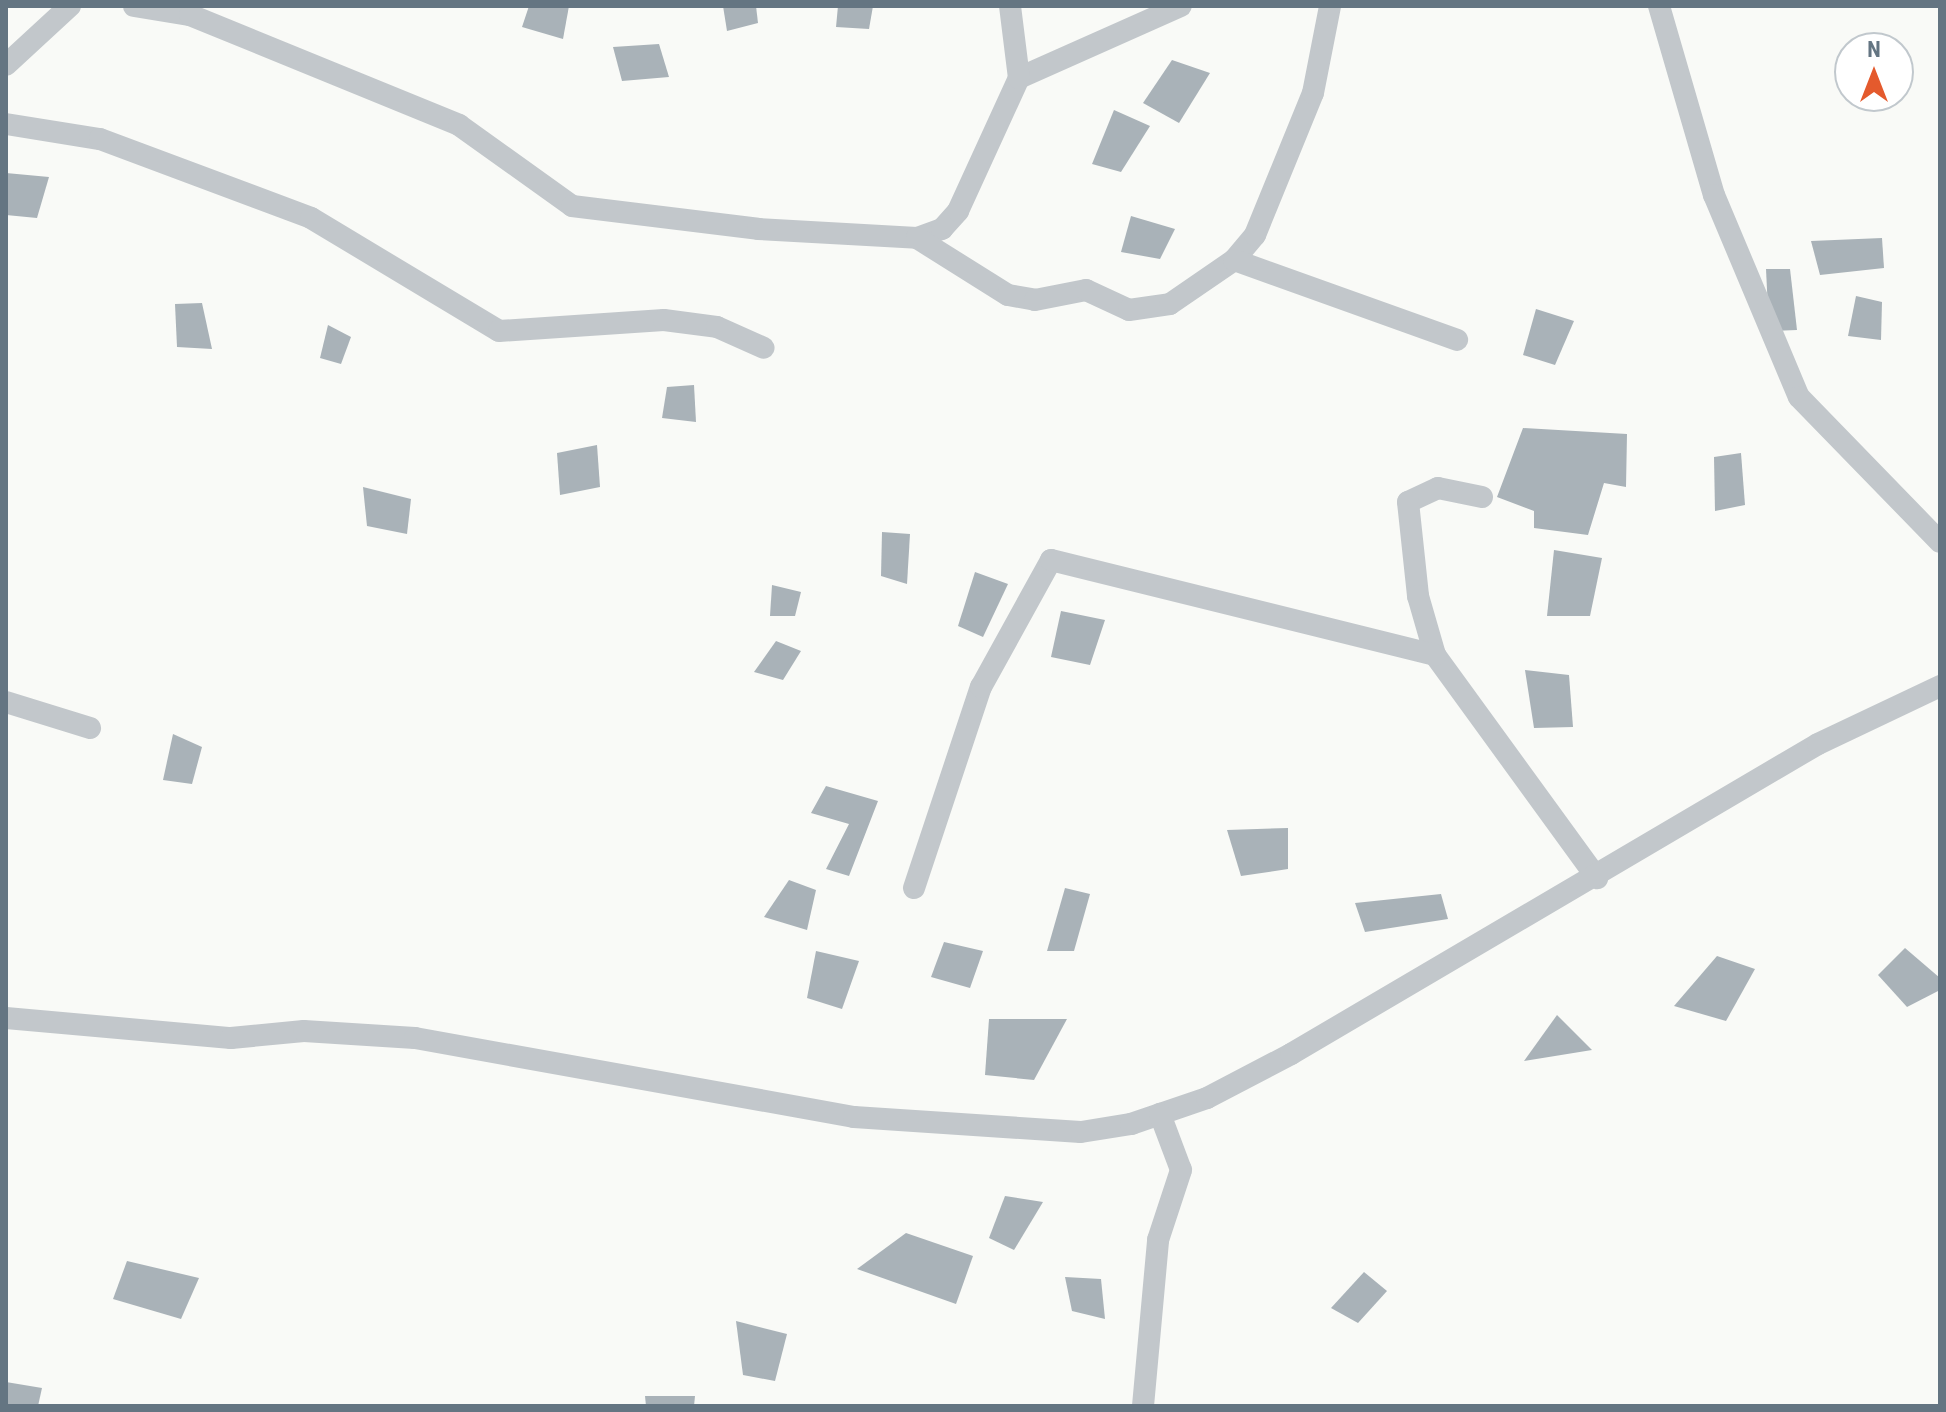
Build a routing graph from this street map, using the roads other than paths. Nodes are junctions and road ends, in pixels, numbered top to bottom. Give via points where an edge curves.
1 (70, 6) edge
2 (134, 6) edge
3 (1010, 6) edge
4 (1181, 6) edge
5 (1330, 6) edge
6 (1659, 6) edge
7 (6, 65) edge
8 (1019, 78) junction
9 (6, 124) edge
10 (917, 238) junction
11 (1234, 260) junction
12 (1457, 340) dead end
13 (764, 348) dead end
14 (1482, 497) dead end
15 (1940, 542) edge
16 (1435, 655) junction
17 (1940, 686) edge
18 (6, 702) edge
19 (90, 728) dead end
20 (1597, 878) junction
21 (914, 888) dead end
22 (6, 1018) edge
23 (1160, 1114) junction
24 (1143, 1406) edge

1 - 7 street
2 - 10 street via 190,15 459,125 572,206 758,229
3 - 8 street
4 - 8 street
5 - 11 street via 1313,93 1255,235
6 - 15 street via 1714,195 1799,397
8 - 10 street via 958,211 942,229
9 - 13 street via 100,139 311,218 499,331 664,320 717,327
10 - 11 street via 1008,295 1035,300 1086,290 1129,310 1170,304
11 - 12 street
14 - 16 street via 1438,488 1408,502 1418,596
16 - 20 street
16 - 21 street via 1051,560 981,687
17 - 20 street via 1818,744
18 - 19 street
20 - 23 street via 1304,1047
22 - 23 street via 231,1038 304,1031 481,1045 729,1099 869,1118 1081,1132
23 - 24 street via 1181,1170 1158,1240

